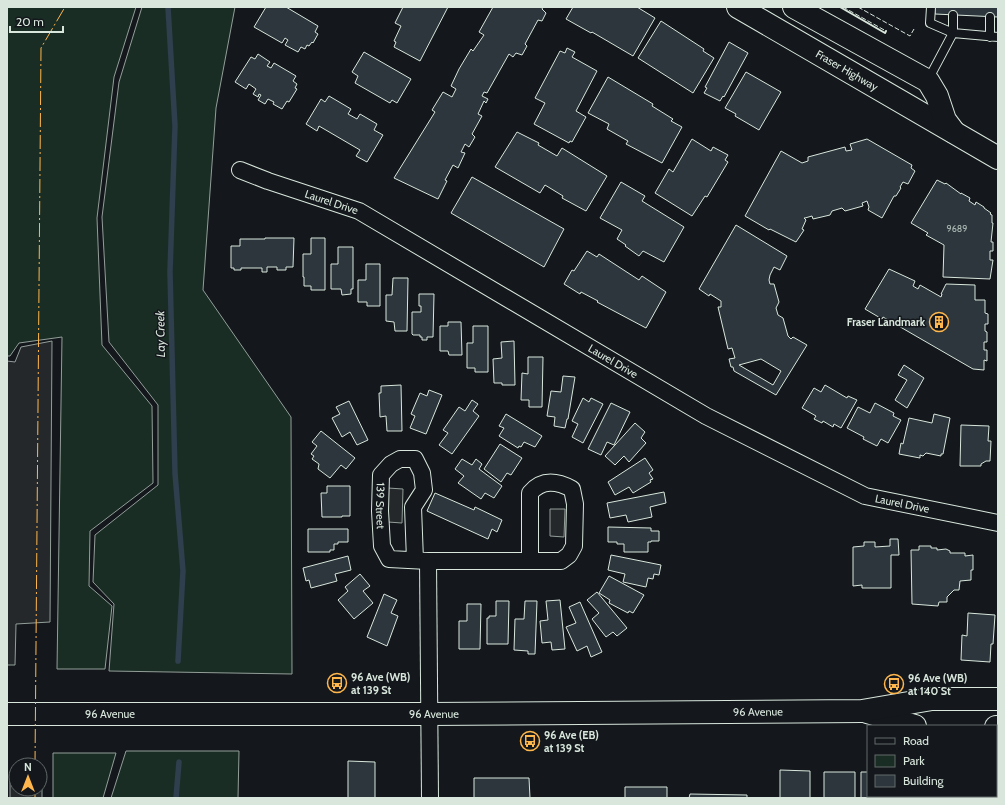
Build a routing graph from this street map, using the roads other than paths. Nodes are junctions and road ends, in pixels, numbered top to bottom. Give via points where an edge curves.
1 (738, 7) edge
2 (794, 7) edge
3 (931, 7) edge
4 (953, 15) dead end
5 (990, 17) dead end
6 (953, 33) junction
7 (994, 37) edge
8 (928, 81) junction
9 (955, 134) junction
10 (998, 158) edge
11 (240, 170) dead end
12 (998, 522) edge
13 (421, 561) junction
14 (530, 561) junction
15 (998, 699) edge
16 (862, 711) junction
17 (7, 714) edge
18 (429, 714) junction
19 (911, 725) edge
20 (430, 798) edge

1 - 9 main road, Fraser Highway
2 - 8 main road
3 - 6 lane via 930,23
4 - 6 lane
5 - 7 lane
6 - 7 lane
6 - 8 lane
8 - 9 main road, Fraser Highway via 937,96 945,120
9 - 10 main road, Fraser Highway
11 - 12 street, Laurel Drive via 360,211 706,416 865,496
13 - 13 street, 139 Street via 413,507 424,490 422,473 415,459 400,458 381,475 382,546 389,559
13 - 14 street, 139 Street
13 - 18 street, 139 Street
14 - 14 street, 139 Street via 561,561 569,555 574,546 575,504 572,490 567,486 557,483 540,484 530,493
15 - 16 main road, 96 Avenue via 932,699
16 - 18 main road, 96 Avenue
16 - 19 main road, 96 Avenue
17 - 18 main road, 96 Avenue
18 - 20 street, 139 Street

